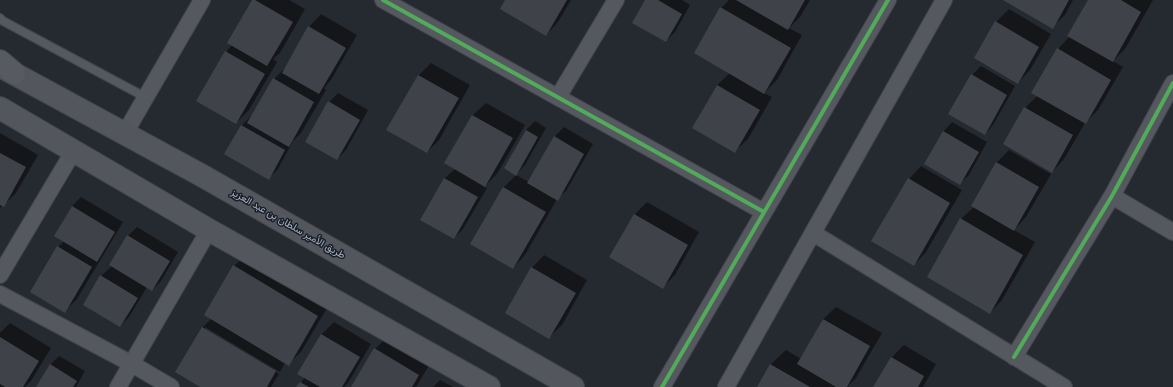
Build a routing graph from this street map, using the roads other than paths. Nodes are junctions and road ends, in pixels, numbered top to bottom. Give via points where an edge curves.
1 (202, 0) edge
2 (383, 0) edge
3 (616, 0) edge
4 (888, 0) edge
5 (944, 0) edge
6 (0, 18) edge
7 (4, 66) edge
8 (1173, 82) edge
9 (145, 98) junction
10 (558, 98) junction
11 (0, 108) edge
12 (125, 133) junction
13 (73, 152) junction
14 (1112, 196) junction
15 (764, 212) junction
16 (209, 230) junction
17 (1173, 232) edge
18 (813, 233) junction
19 (0, 275) edge
20 (0, 294) edge
21 (1014, 356) junction
22 (132, 364) junction
23 (118, 387) edge
24 (171, 387) edge
25 (489, 387) edge
26 (573, 387) edge
27 (662, 387) edge
28 (726, 387) edge
29 (1064, 387) edge

1 - 9 street
2 - 10 street
3 - 10 street
4 - 15 street
5 - 18 street
6 - 9 lane
7 - 12 main road, طريق الأمير سلطان بن عبد العزيز
8 - 14 street
9 - 12 street
10 - 15 street
11 - 13 main road
12 - 26 main road, طريق الأمير سلطان بن عبد العزيز
13 - 16 main road
13 - 19 street
14 - 17 street
14 - 21 street
15 - 27 street
16 - 22 street
16 - 25 main road
18 - 21 street
18 - 28 street
20 - 22 street
21 - 29 street
22 - 23 street
22 - 24 street

